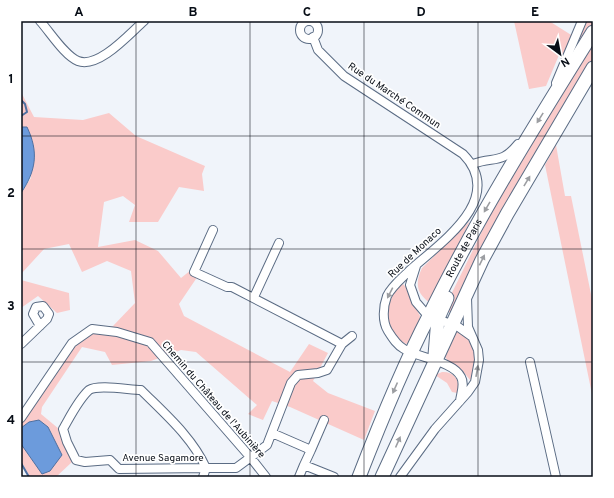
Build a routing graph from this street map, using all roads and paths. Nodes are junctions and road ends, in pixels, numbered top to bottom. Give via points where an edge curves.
1 (40, 21) edge
2 (144, 21) edge
3 (582, 21) edge
4 (317, 22) edge
5 (300, 23) edge
6 (593, 32) edge
7 (313, 38) junction
8 (593, 68) edge
9 (551, 100) junction
10 (530, 135) junction
11 (473, 164) junction
12 (214, 230) dead end
13 (279, 243) dead end
14 (416, 265) junction
15 (465, 295) junction
16 (254, 298) junction
17 (433, 317) junction
18 (452, 324) junction
19 (40, 326) dead end
20 (352, 336) dead end
21 (471, 336) junction
22 (21, 344) edge
23 (342, 344) junction
24 (411, 352) junction
25 (431, 359) junction
26 (530, 362) dead end
27 (460, 401) junction
28 (21, 418) edge
29 (324, 420) dead end
30 (272, 433) junction
31 (311, 450) junction
32 (251, 458) junction
33 (304, 465) junction
34 (206, 468) junction
35 (203, 477) edge
36 (266, 477) edge
37 (299, 477) edge
38 (334, 477) edge
39 (358, 477) edge
40 (382, 477) edge
41 (400, 477) edge
42 (556, 477) edge

1 - 2 street via 69,55 79,62 90,62 101,59
3 - 9 street via 563,63
4 - 5 street
4 - 7 street via 318,31
5 - 7 street via 302,35
6 - 9 main road, Route de Paris
7 - 11 street, Rue du Marché Commun via 318,50 344,76 463,154
15 -> 8 main road, Route de Paris via 507,214
9 -> 10 main road, Route de Paris
10 - 11 street via 504,157
10 -> 17 main road, Route de Paris via 470,237
11 - 14 street, Rue de Monaco via 478,181 476,201 465,219
12 - 16 street via 194,272
13 - 16 street
14 - 17 street via 410,285 412,294 416,302
14 -> 24 street, Rue de Monaco via 392,288 384,308 386,327 391,336 397,344
15 - 18 main road, Route de Paris
15 - 21 street via 468,300 467,320
16 - 23 street
17 - 18 street
17 - 24 main road, Route de Paris
17 - 25 main road
18 - 21 street
18 - 25 main road, Route de Paris
19 - 22 street
20 - 23 street, Avenue Sagamore
27 -> 21 street via 475,382 478,371 478,350
23 - 30 street, Avenue Sagamore via 326,370 298,375 291,383
24 - 25 street, Rue de Monaco
24 -> 39 main road, Route de Paris
25 - 27 street, Rue de Monaco via 452,368 461,376 463,386
40 -> 25 main road, Route de Paris via 411,414
26 - 42 street
27 - 41 street via 418,450
28 - 32 street, Chemin du Château de l'Aubinière via 72,343 92,329 117,332 150,342
29 - 31 street
30 - 31 street
30 - 32 street, Avenue Sagamore via 266,445
31 - 33 street
32 - 34 street, Avenue Sagamore via 236,468
32 - 36 street, Chemin du Château de l'Aubinière
33 - 37 street
33 - 38 street
34 - 34 street, Avenue Sagamore via 119,469 110,460 76,460 63,429 90,390 100,387 141,390 186,437 200,454
34 - 35 street

